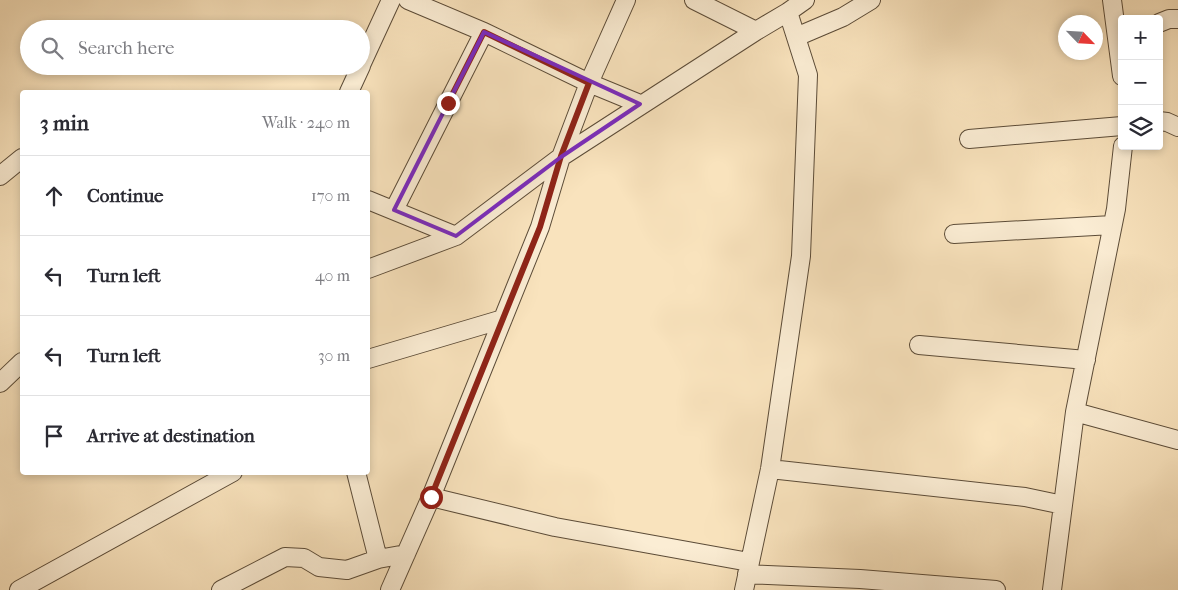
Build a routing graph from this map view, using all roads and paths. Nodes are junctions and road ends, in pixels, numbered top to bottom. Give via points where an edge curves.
1 (391, 0) edge
2 (408, 0) edge
3 (626, 0) edge
4 (694, 0) edge
5 (805, 0) edge
6 (871, 0) edge
7 (1112, 0) edge
8 (426, 3) edge
9 (788, 12) junction
10 (1178, 19) edge
11 (1163, 21) edge
12 (1118, 28) edge
13 (756, 31) junction
14 (484, 32) junction
15 (796, 37) junction
16 (370, 46) edge
17 (356, 75) edge
18 (589, 83) junction
19 (349, 90) edge
20 (640, 104) junction
21 (1163, 122) edge
22 (1118, 126) edge
23 (1178, 127) edge
24 (969, 139) dead end
25 (1123, 150) edge
26 (561, 156) junction
27 (20, 160) edge
28 (0, 176) edge
29 (370, 201) edge
30 (394, 210) junction
31 (1112, 226) junction
32 (954, 234) dead end
33 (456, 236) junction
34 (370, 268) edge
35 (503, 319) junction
36 (919, 345) dead end
37 (370, 358) edge
38 (1086, 360) junction
39 (20, 364) edge
40 (1, 380) edge
41 (1075, 412) junction
42 (1178, 440) edge
43 (770, 469) junction
44 (228, 475) edge
45 (357, 475) edge
46 (431, 497) junction
47 (1063, 505) junction
48 (406, 554) junction
49 (378, 559) junction
50 (746, 575) edge
51 (20, 590) edge
52 (220, 590) edge
53 (390, 590) edge
54 (996, 590) edge
55 (1052, 590) edge

1 - 16 street
2 - 8 street
3 - 18 street
4 - 13 street
5 - 9 street
6 - 15 street via 843,17
7 - 12 street
8 - 14 street
9 - 13 street
9 - 15 street
10 - 11 street
13 - 20 street
14 - 18 street
14 - 30 street
15 - 43 street via 808,75 801,256
17 - 19 street
18 - 20 street
18 - 26 street
20 - 26 street
21 - 23 street
22 - 24 street
25 - 31 street
26 - 33 street
26 - 35 street via 540,227
27 - 28 street
29 - 30 street
30 - 33 street
31 - 32 street
31 - 38 street
33 - 34 street
35 - 37 street
35 - 46 street
36 - 38 street
38 - 41 street
39 - 40 street
41 - 42 street
41 - 47 street
43 - 47 street via 1025,497
43 - 50 street
44 - 51 street
45 - 49 street
46 - 48 street
46 - 50 street
47 - 55 street
48 - 49 street
48 - 53 street
49 - 52 street via 347,570 319,567 304,558 285,557
50 - 54 street via 860,579

